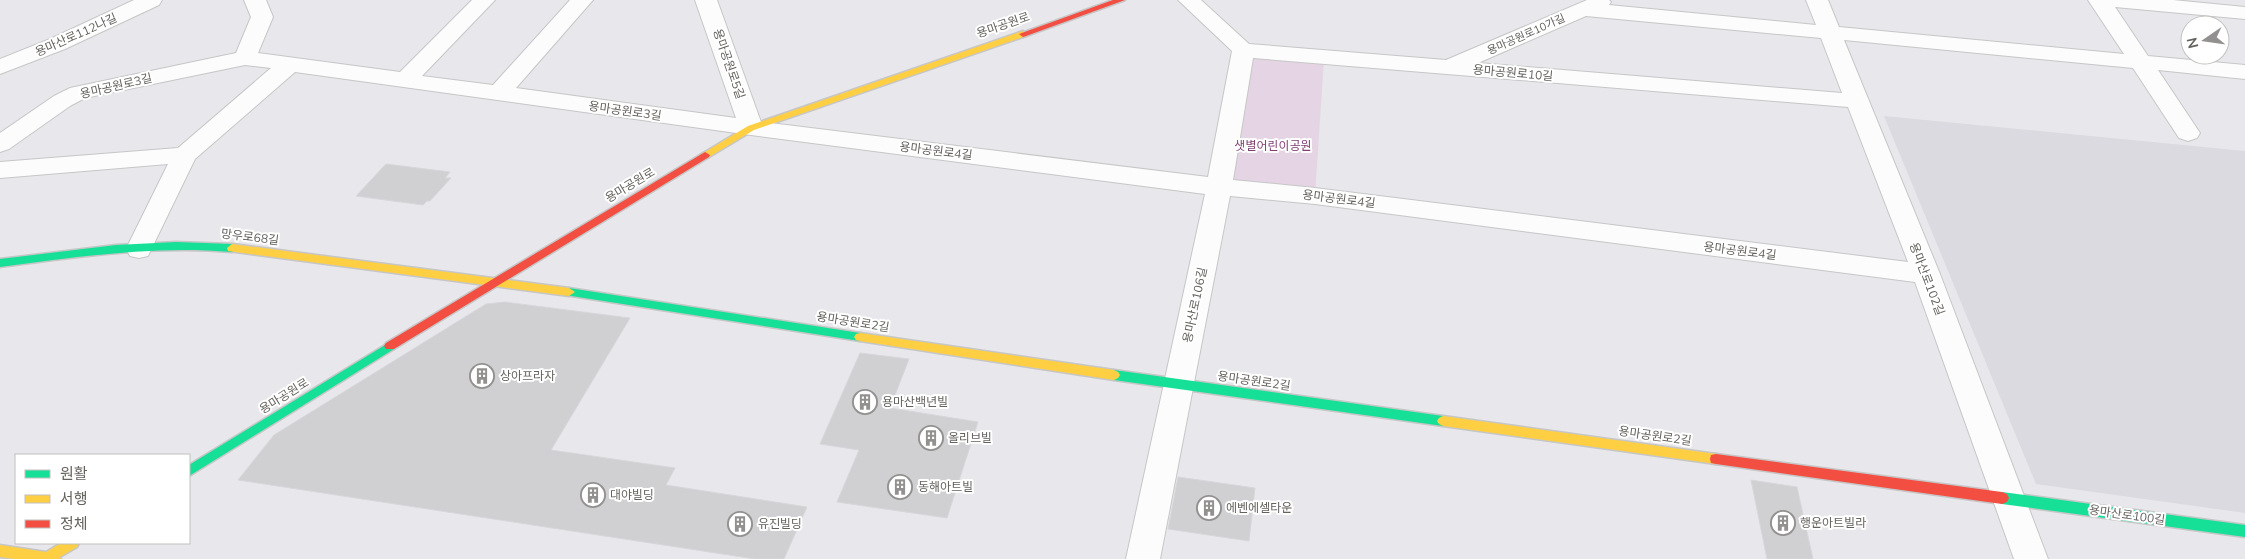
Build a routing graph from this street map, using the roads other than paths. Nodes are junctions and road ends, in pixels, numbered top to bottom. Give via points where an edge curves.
1 (151, 0) edge
2 (255, 0) edge
3 (484, 0) edge
4 (582, 0) edge
5 (706, 0) edge
6 (1121, 0) edge
7 (1189, 0) edge
8 (1603, 0) edge
9 (1818, 0) edge
10 (2101, 0) edge
11 (1583, 9) junction
12 (2245, 13) edge
13 (1830, 33) junction
14 (1242, 50) junction
15 (245, 58) junction
16 (2141, 63) junction
17 (289, 65) junction
18 (0, 67) edge
19 (1448, 67) junction
20 (2245, 72) edge
21 (405, 80) junction
22 (499, 93) junction
23 (1857, 101) junction
24 (751, 128) junction
25 (2188, 133) dead end
26 (0, 144) edge
27 (185, 155) junction
28 (0, 170) edge
29 (1219, 187) junction
30 (139, 249) junction
31 (0, 263) edge
32 (1926, 274) junction
33 (496, 281) junction
34 (1178, 385) junction
35 (190, 470) edge
36 (2009, 499) junction
37 (2245, 532) edge
38 (71, 544) edge
39 (0, 550) edge
40 (49, 559) edge
41 (1143, 559) edge
42 (2032, 559) edge

1 - 18 street, 용마산로112나길
2 - 15 street via 262,18
3 - 21 street
4 - 22 street
5 - 24 street, 용마공원로5길
6 - 24 street, 용마공원로
7 - 14 street
8 - 11 street, 용마공원로10가길
9 - 13 street, 용마산로102길
10 - 12 street
10 - 16 street
11 - 13 street
11 - 19 street, 용마공원로10가길
13 - 16 street
13 - 23 street, 용마산로102길
14 - 19 street, 용마공원로10길
14 - 29 street, 용마산로106길
15 - 17 street, 용마공원로3길
15 - 26 street, 용마공원로3길 via 78,94 62,101
16 - 20 street
16 - 25 street
17 - 21 street, 용마공원로3길
17 - 27 street
19 - 23 street, 용마공원로10길
21 - 22 street, 용마공원로3길
22 - 24 street, 용마공원로3길
23 - 32 street, 용마산로102길
24 - 29 street, 용마공원로4길
24 - 33 street, 용마공원로
27 - 28 street
27 - 30 street
29 - 32 street, 용마공원로4길 via 1316,196
29 - 34 street, 용마산로106길
30 - 31 street, 망우로68길
30 - 33 street, 망우로68길 via 200,244
32 - 36 street, 용마산로102길
33 - 34 street, 용마공원로2길
33 - 35 street, 용마공원로
34 - 36 street, 용마공원로2길
34 - 41 street, 용마산로106길
36 - 37 street, 용마산로100길
36 - 42 street, 용마산로102길
38 - 40 street
39 - 40 street

